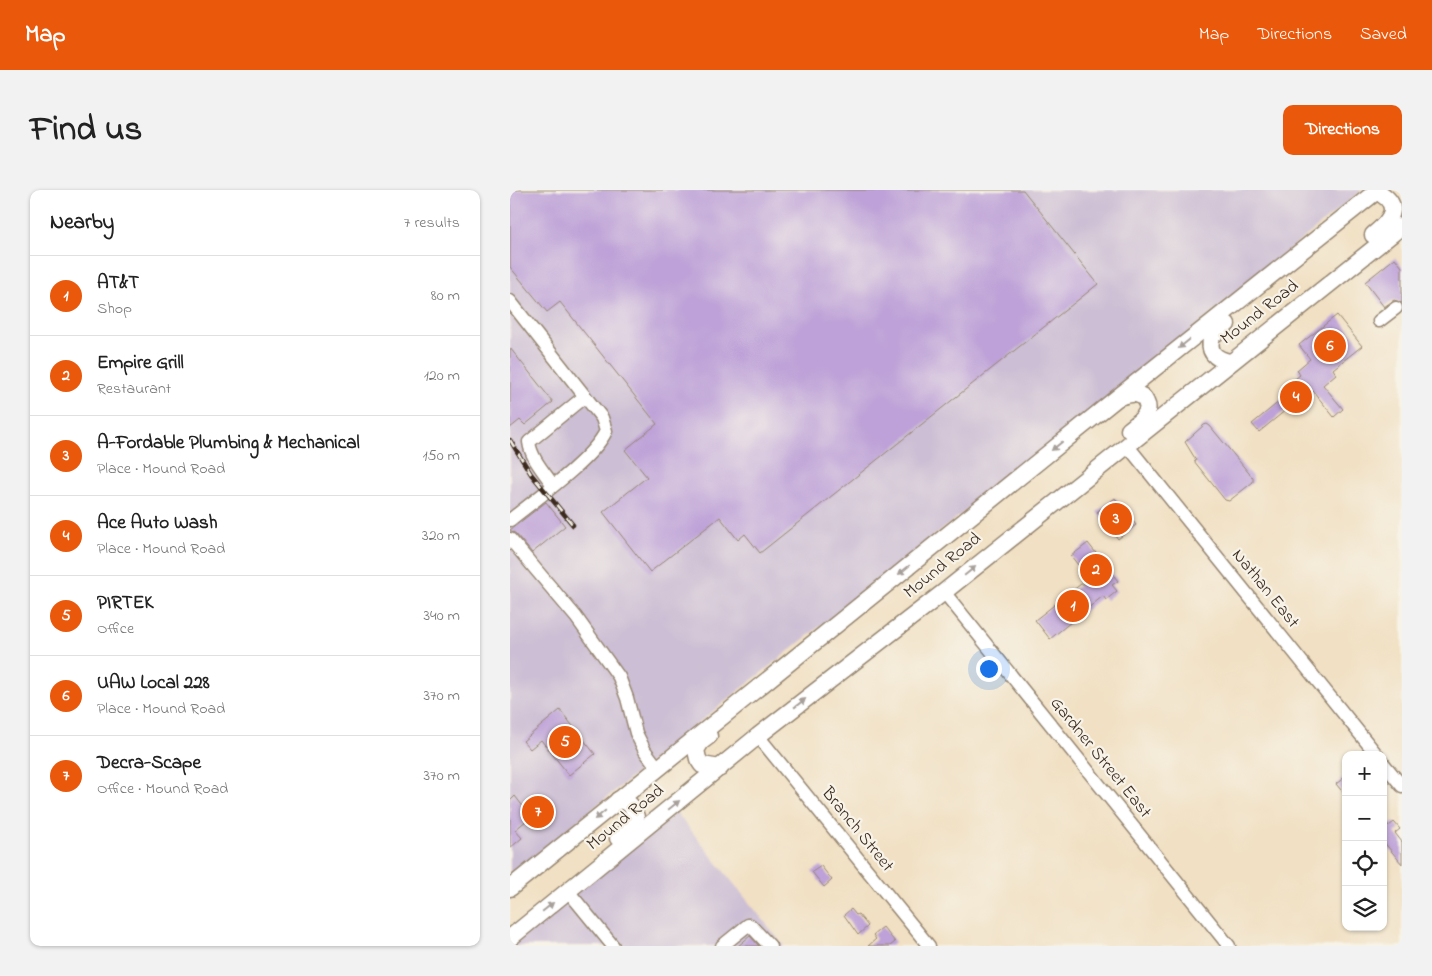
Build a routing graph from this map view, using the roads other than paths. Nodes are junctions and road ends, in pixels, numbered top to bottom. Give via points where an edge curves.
1 (1377, 190) edge
2 (1346, 216) junction
3 (1402, 226) edge
4 (510, 301) edge
5 (1396, 308) dead end
6 (1379, 321) dead end
7 (1248, 348) junction
8 (1230, 362) junction
9 (585, 396) junction
10 (1116, 398) junction
11 (1127, 445) junction
12 (553, 485) junction
13 (510, 520) edge
14 (1024, 527) junction
15 (510, 539) edge
16 (944, 592) junction
17 (838, 624) junction
18 (758, 736) junction
19 (1374, 751) edge
20 (658, 768) junction
21 (720, 768) junction
22 (1387, 768) edge
23 (1402, 786) edge
24 (618, 800) junction
25 (510, 888) edge
26 (569, 890) junction
27 (510, 938) edge
28 (613, 946) edge
29 (722, 946) edge
30 (770, 946) edge
31 (929, 946) edge
32 (1230, 946) edge

1 - 2 main road, Mound Road
1 - 7 main road via 1395,202 1394,217 1266,322
2 - 8 main road via 1327,245 1212,336 1213,355
2 -> 10 main road, Mound Road
3 - 7 main road, Mound Road
4 - 9 street
5 - 6 street
7 - 8 main road, Mound Road
8 - 11 main road, Mound Road
9 - 12 street via 602,418 606,431 582,461
9 - 12 street via 529,442 535,459
10 - 14 main road via 1141,395 1146,400 1148,411 1137,424 1025,512
10 -> 17 main road, Mound Road
11 - 14 main road, Mound Road
11 - 19 street, Nathan East
12 - 13 street
16 -> 14 main road, Mound Road
15 - 20 street via 576,617 618,677 645,752
18 -> 16 main road, Mound Road
16 - 32 street, Gardner Street East
17 - 20 main road, Mound Road
17 - 21 main road via 813,654 701,742 696,750 702,765
18 - 21 main road, Mound Road
18 - 31 street, Branch Street
20 - 24 main road, Mound Road
26 -> 21 main road, Mound Road
22 - 23 street
24 -> 25 main road, Mound Road
24 - 26 main road via 634,808 636,817 632,826 574,873
27 -> 26 main road, Mound Road
26 - 28 street
29 - 30 street via 750,924

